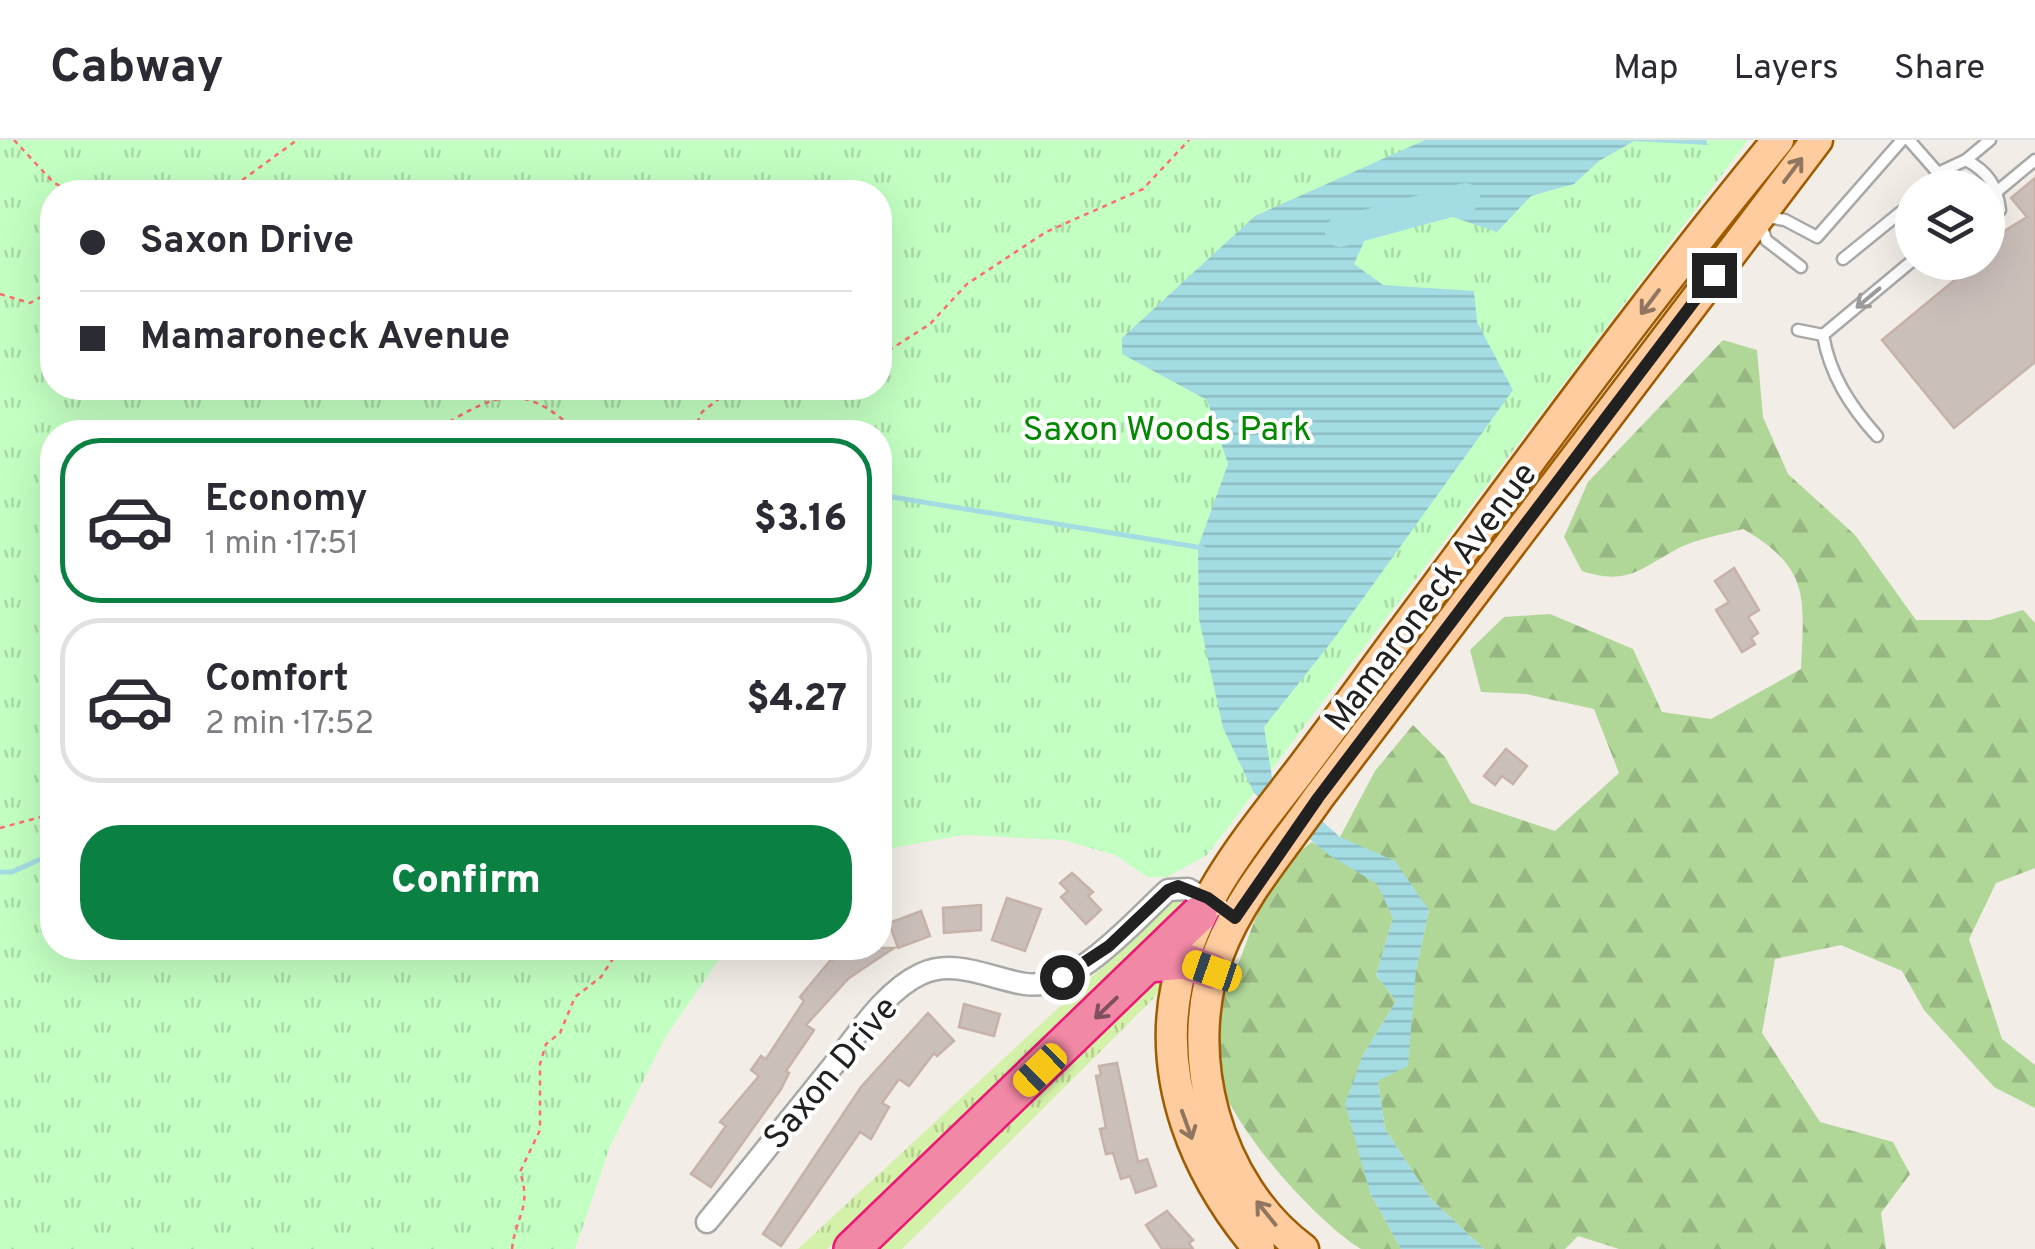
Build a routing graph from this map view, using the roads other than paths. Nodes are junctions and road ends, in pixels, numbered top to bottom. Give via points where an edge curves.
1 (1778, 140) edge
2 (1817, 140) edge
3 (1906, 140) edge
4 (1990, 140) edge
5 (1966, 160) junction
6 (2035, 160) edge
7 (1935, 170) edge
8 (1944, 170) edge
9 (1984, 170) edge
10 (2005, 185) edge
11 (1732, 197) junction
12 (1758, 216) junction
13 (1895, 217) edge
14 (1843, 259) dead end
15 (1801, 267) dead end
16 (1895, 275) edge
17 (1798, 330) dead end
18 (1823, 335) junction
19 (1877, 436) dead end
20 (1203, 906) junction
21 (1235, 918) junction
22 (1148, 964) junction
23 (1198, 966) junction
24 (707, 1222) dead end
25 (852, 1249) edge
26 (1258, 1249) edge
27 (1303, 1249) edge

1 - 11 main road, Mamaroneck Avenue
12 -> 2 main road, Mamaroneck Avenue
3 - 7 lane
3 - 12 lane via 1817,237 1785,220
4 - 5 lane
5 - 8 lane
5 - 9 lane
6 - 10 lane
11 - 12 street
11 -> 20 main road, Mamaroneck Avenue
12 - 15 lane via 1766,240
12 - 21 main road, Mamaroneck Avenue via 1318,798
13 - 14 lane
16 -> 18 lane
17 - 18 lane
18 - 19 lane via 1850,405
20 - 21 street
20 - 22 highway
20 - 23 main road, Mamaroneck Avenue
20 - 24 street, Saxon Drive via 1178,886 1168,890 1109,946 1044,984 970,969 924,972 902,985
21 - 23 main road, Mamaroneck Avenue
22 - 23 highway
22 -> 25 highway
23 -> 26 main road, Mamaroneck Avenue via 1172,1038 1178,1099 1214,1188
27 -> 23 main road, Mamaroneck Avenue via 1259,1204 1220,1136 1205,1076

